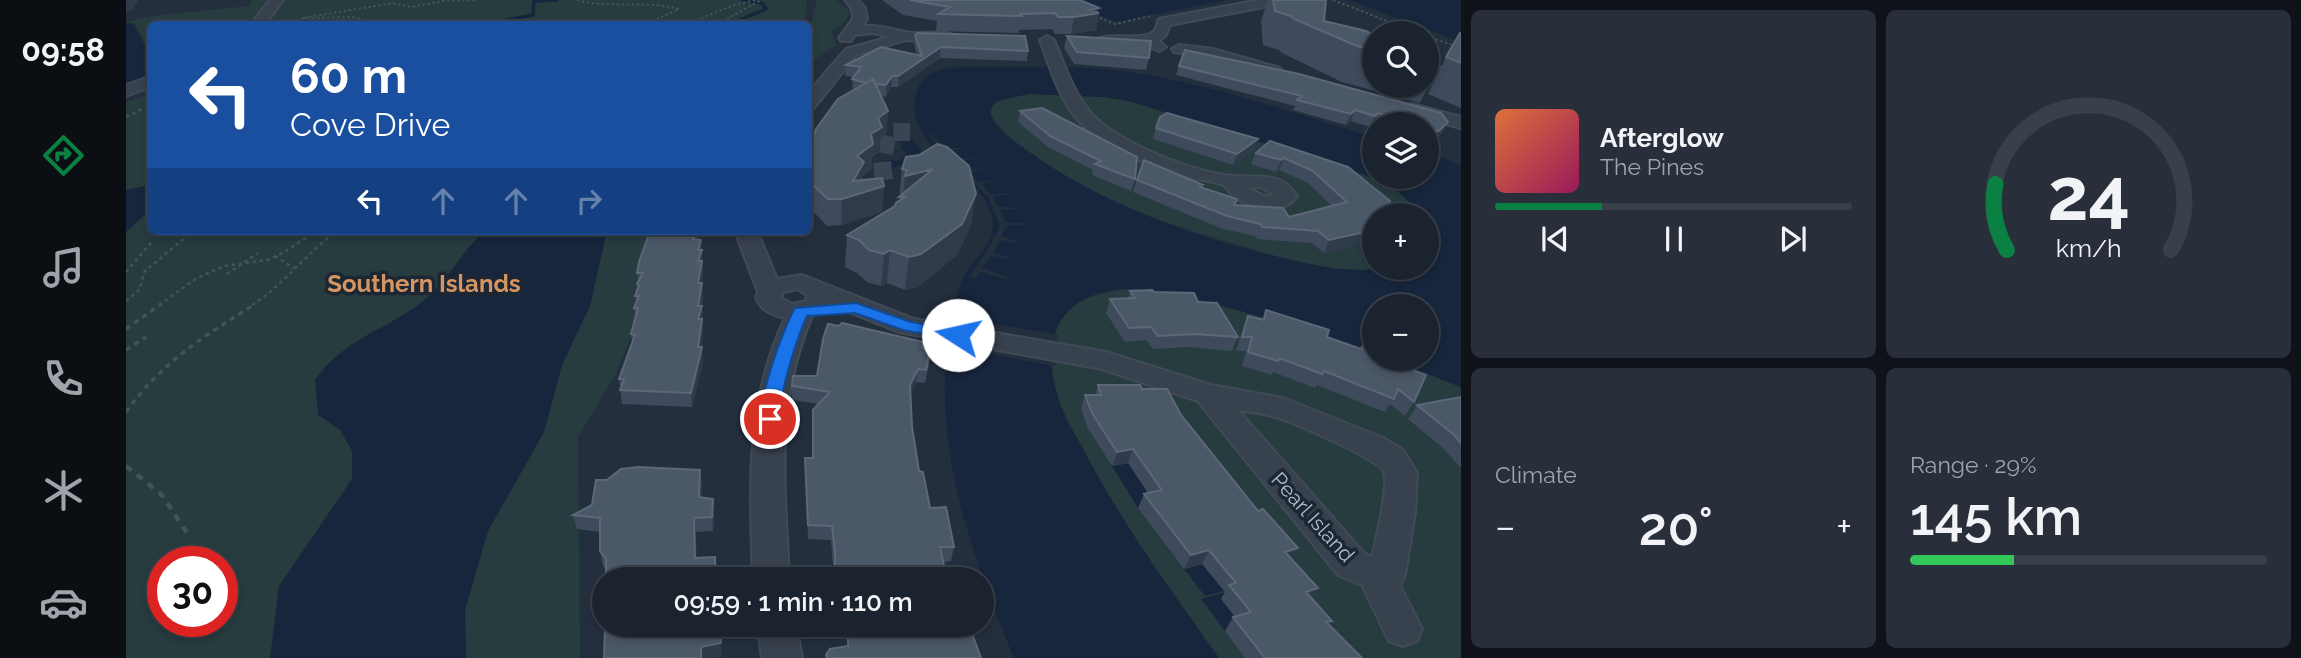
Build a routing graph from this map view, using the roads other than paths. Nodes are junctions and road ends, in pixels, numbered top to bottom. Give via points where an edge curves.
1 (277, 0) edge
2 (287, 0) edge
3 (851, 0) edge
4 (1284, 3) edge
5 (260, 21) edge
6 (272, 21) edge
7 (1156, 34) junction
8 (852, 35) junction
9 (882, 37) junction
10 (913, 37) joint
11 (972, 38) edge
12 (1048, 40) dead end
13 (1085, 41) edge
14 (1180, 44) joint
15 (1213, 54) joint
16 (1284, 74) edge
17 (147, 86) edge
18 (126, 93) edge
19 (812, 98) edge
20 (1400, 105) edge
21 (1461, 123) edge
22 (1237, 183) dead end
23 (748, 235) edge
24 (757, 258) junction
25 (772, 299) junction
26 (806, 299) junction
27 (787, 343) junction
28 (1208, 394) junction
29 (771, 567) edge
30 (1376, 574) junction
31 (1403, 629) dead end
32 (779, 637) edge
33 (782, 658) edge

1 - 5 street
2 - 6 street
3 - 8 street via 858,8
4 - 7 street via 1164,22
7 - 13 street via 1126,42
7 - 14 street
8 - 9 street
8 - 9 street
8 - 19 street
9 - 10 street
10 - 11 street
12 - 22 street via 1085,117 1163,162
14 - 15 street
15 - 16 street
17 - 18 street
20 - 21 street
23 - 24 street
24 - 25 street
24 - 26 street
25 - 26 street via 781,284
25 - 27 street
26 - 27 street
26 - 28 street via 856,308 908,327 1106,361
27 - 29 street via 769,427
28 - 30 street, Pearl Island via 1351,564
28 - 30 street via 1283,408 1392,458 1401,473 1398,513 1387,575
30 - 31 street
32 - 33 street

